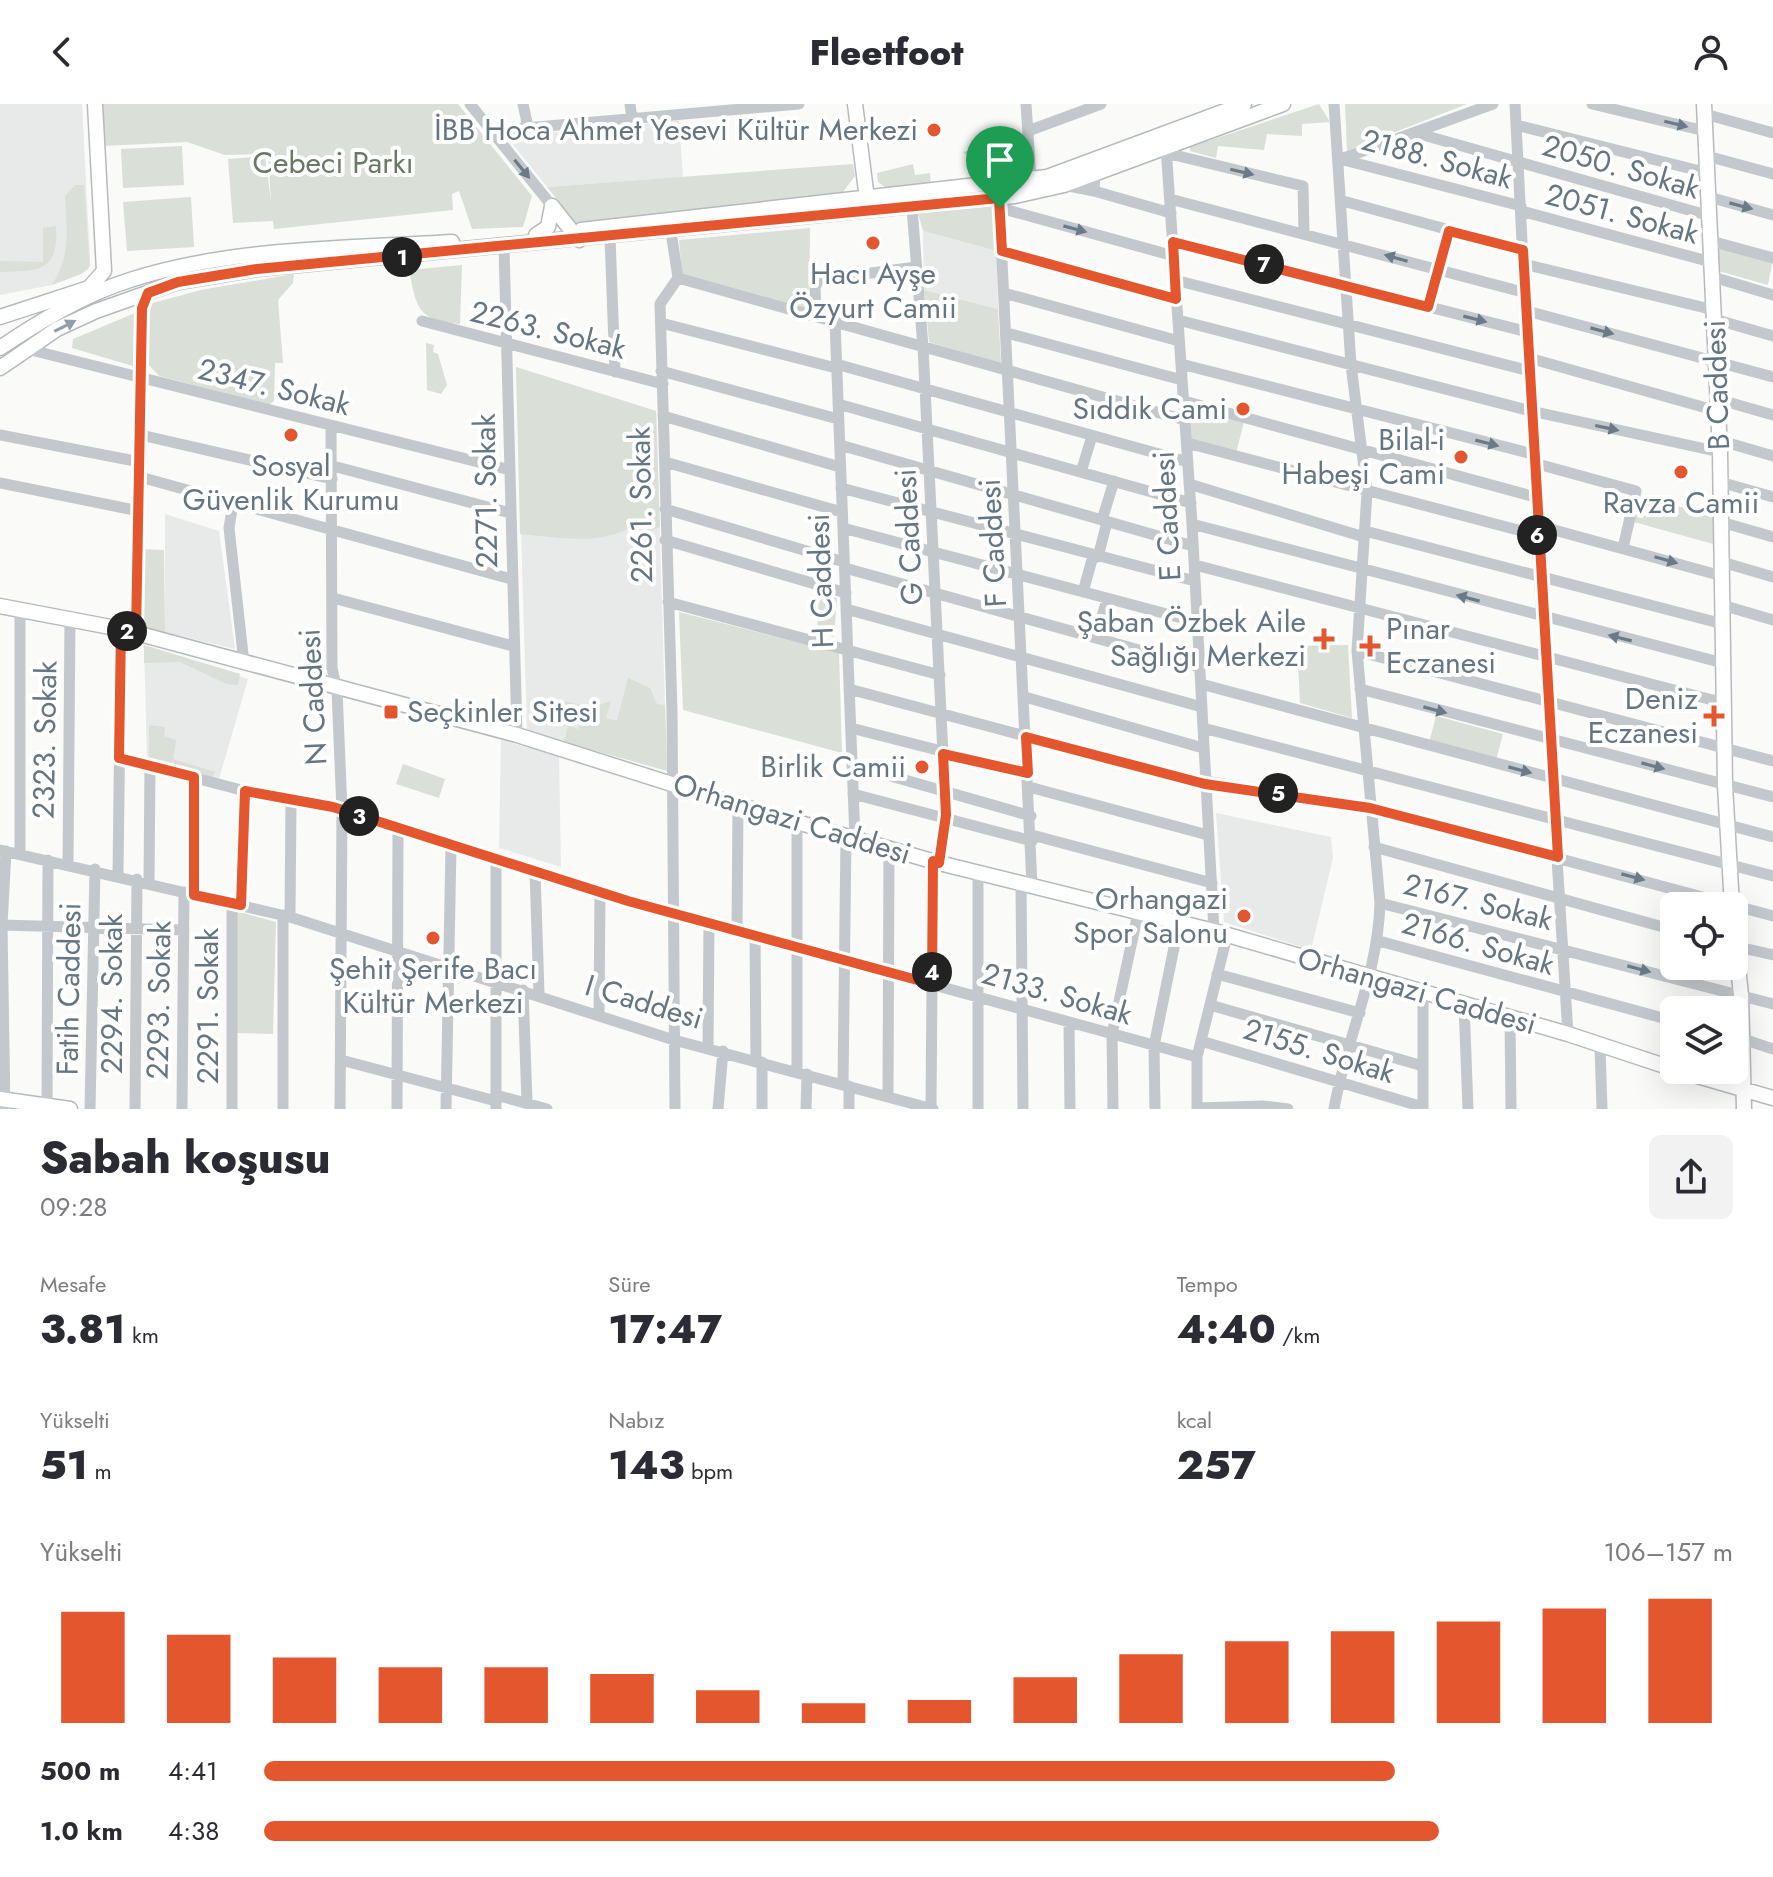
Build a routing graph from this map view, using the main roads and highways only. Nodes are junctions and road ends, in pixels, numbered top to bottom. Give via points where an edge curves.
1 (87, 104) edge
2 (95, 104) edge
3 (855, 104) edge
4 (1244, 104) edge
5 (1283, 104) edge
6 (1704, 109) edge
7 (863, 174) junction
8 (923, 192) junction
9 (999, 197) junction
10 (843, 201) junction
11 (868, 205) junction
12 (912, 208) junction
13 (536, 235) junction
14 (575, 235) junction
15 (105, 267) junction
16 (127, 281) junction
17 (107, 289) junction
18 (0, 309) edge
19 (96, 311) junction
20 (0, 317) edge
21 (0, 348) edge
22 (0, 368) edge
23 (0, 606) edge
24 (1731, 892) edge
25 (1660, 1065) edge
26 (1721, 1084) edge
27 (1743, 1084) edge
28 (1744, 1091) junction
29 (1773, 1098) edge
30 (3, 1102) edge
31 (47, 1107) edge
32 (70, 1109) edge
33 (1744, 1109) edge

1 - 18 main road via 99,258 95,271 85,280
2 - 15 main road
3 - 7 main road
4 - 9 main road via 1072,170 1031,180
5 - 9 main road via 1064,185
6 - 24 main road, B Caddesi
7 - 10 main road
7 - 11 main road
8 - 9 main road
8 - 11 main road
8 - 12 main road
9 - 12 main road
10 - 11 main road
10 - 14 main road
11 - 12 main road
11 - 14 main road via 671,232
13 - 14 main road
13 - 14 main road via 548,227 552,206
13 - 16 main road via 252,255
14 - 19 main road via 504,247 241,271 178,282
15 - 16 main road
15 - 17 main road
15 - 20 main road via 89,288
16 - 17 main road
17 - 19 main road
17 - 21 main road via 53,314
22 -> 19 main road via 57,329
23 - 25 main road, Orhangazi Caddesi via 121,629 517,735 738,805 1221,934
26 - 28 main road, Orhangazi Caddesi
27 - 28 main road
28 - 29 main road, Orhangazi Caddesi
28 - 33 main road
30 - 31 main road
31 - 32 main road

